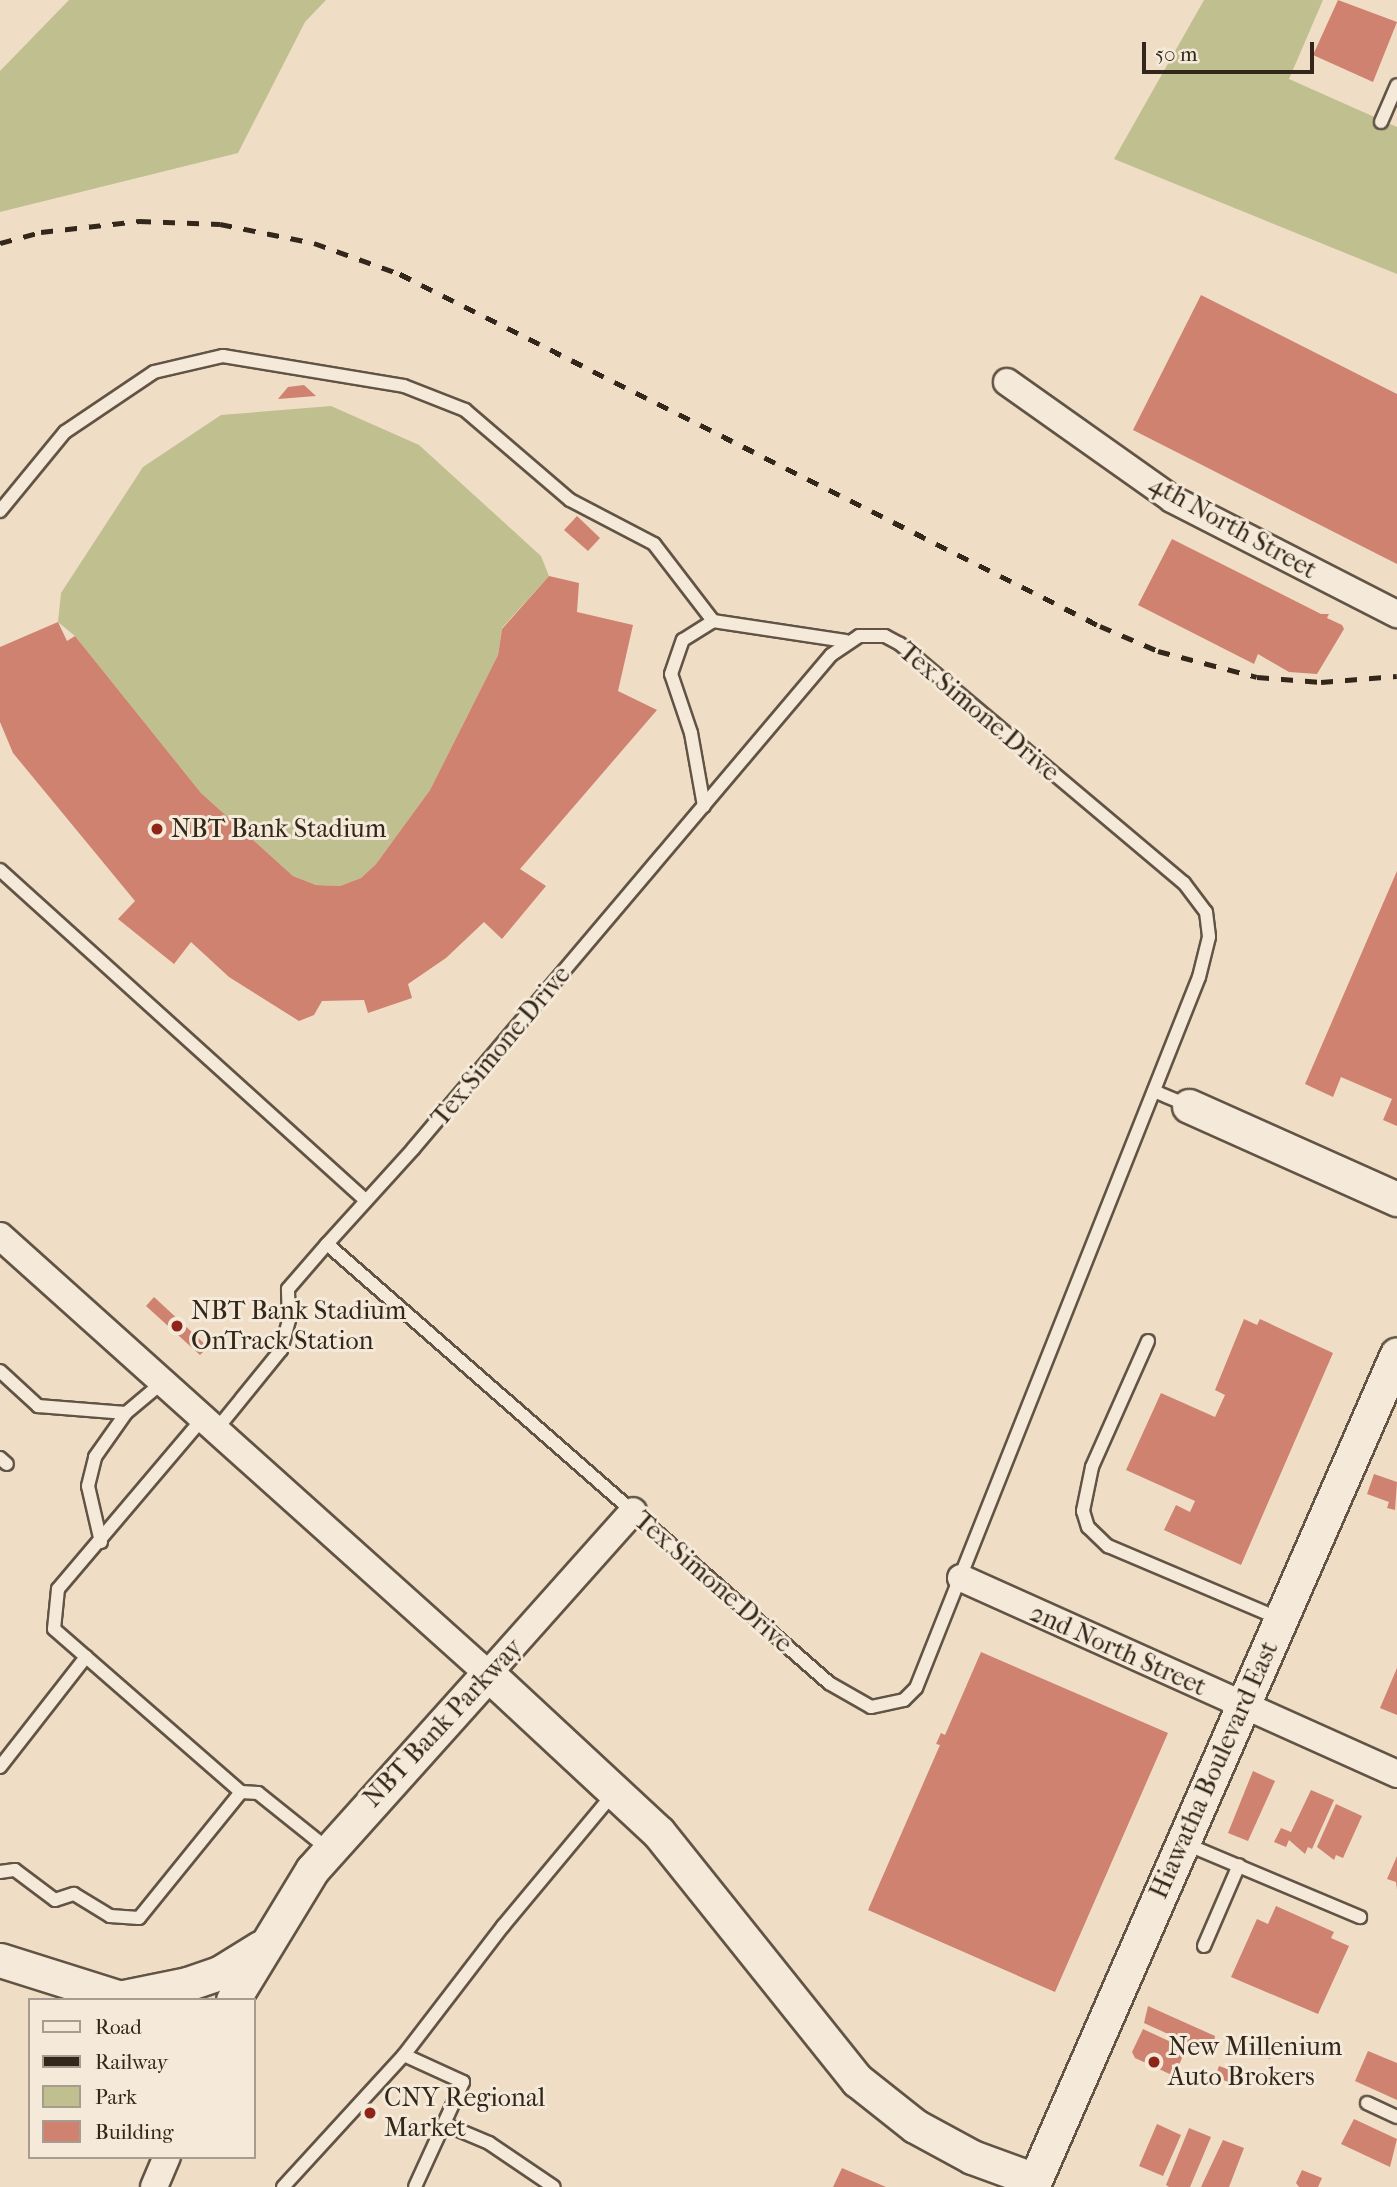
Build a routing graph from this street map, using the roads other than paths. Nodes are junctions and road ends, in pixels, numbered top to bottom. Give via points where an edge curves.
1 (1397, 85) edge
2 (1381, 122) dead end
3 (1007, 382) dead end
4 (0, 511) edge
5 (1397, 614) edge
6 (713, 621) junction
7 (846, 641) junction
8 (704, 806) junction
9 (0, 870) edge
10 (1154, 1091) junction
11 (1189, 1106) joint
12 (1397, 1199) edge
13 (366, 1202) junction
14 (0, 1236) edge
15 (327, 1244) junction
16 (1149, 1341) dead end
17 (1397, 1354) edge
18 (0, 1371) edge
19 (163, 1382) junction
20 (127, 1413) junction
21 (209, 1424) junction
22 (633, 1511) junction
23 (101, 1542) junction
24 (961, 1578) junction
25 (1280, 1619) junction
26 (86, 1657) junction
27 (488, 1674) junction
28 (1241, 1706) junction
29 (0, 1767) edge
30 (1397, 1774) edge
31 (617, 1790) junction
32 (241, 1792) junction
33 (1182, 1842) junction
34 (329, 1850) junction
35 (1238, 1865) junction
36 (0, 1872) edge
37 (1360, 1917) dead end
38 (265, 1945) junction
39 (1204, 1946) dead end
40 (0, 1960) edge
41 (120, 1998) edge
42 (127, 1998) edge
43 (234, 1998) edge
44 (404, 2055) junction
45 (1367, 2103) dead end
46 (1397, 2117) edge
47 (444, 2124) junction
48 (166, 2159) edge
49 (1039, 2185) edge
50 (155, 2187) edge
51 (283, 2187) edge
52 (415, 2187) edge
53 (554, 2187) edge

1 - 2 lane
3 - 5 street, 4th North Street via 1172,499
4 - 6 lane via 65,432 154,372 223,356 404,386 465,410 570,500 654,544
6 - 7 lane
6 - 8 lane via 683,640 671,674 691,733
7 - 8 lane, Tex Simone Drive
7 - 10 lane, Tex Simone Drive via 885,636 900,644 1184,883 1206,912 1209,937 1199,977
8 - 13 lane, Tex Simone Drive
9 - 13 lane
10 - 11 lane
10 - 24 lane, Tex Simone Drive
11 - 12 street
13 - 15 lane, Tex Simone Drive
14 - 19 street
15 - 21 lane via 288,1289 289,1320 281,1350
15 - 22 lane, Tex Simone Drive
16 - 25 lane via 1092,1466 1083,1511 1088,1527 1108,1546
17 - 25 street, Hiawatha Boulevard East
18 - 20 lane via 38,1406
19 - 20 lane
19 - 21 street
20 - 23 lane via 95,1457 88,1486
21 - 23 lane
21 - 27 street
22 - 24 lane, Tex Simone Drive via 829,1683 871,1707 904,1700 916,1688
22 - 27 street, NBT Bank Parkway
23 - 26 lane via 58,1589 54,1629
24 - 28 street, 2nd North Street
25 - 28 street, Hiawatha Boulevard East
26 - 29 lane
26 - 32 lane
27 - 31 street
27 - 34 street, NBT Bank Parkway
28 - 30 street, 2nd North Street
28 - 33 street, Hiawatha Boulevard East
31 - 44 lane via 502,1926
31 - 49 street via 659,1833 857,2080 915,2126 972,2157
32 - 34 lane via 258,1793
32 - 36 lane via 139,1918 110,1916 74,1894 55,1900 15,1870
33 - 35 lane
33 - 49 street, Hiawatha Boulevard East
34 - 38 street, NBT Bank Parkway
35 - 37 lane
35 - 39 lane
38 - 42 street, NBT Bank Parkway via 221,1972
38 - 43 street, NBT Bank Parkway
40 - 41 street, NBT Bank Parkway
44 - 47 lane via 463,2082
44 - 51 lane
45 - 46 lane
47 - 52 lane
47 - 53 lane via 489,2143
48 - 50 street

